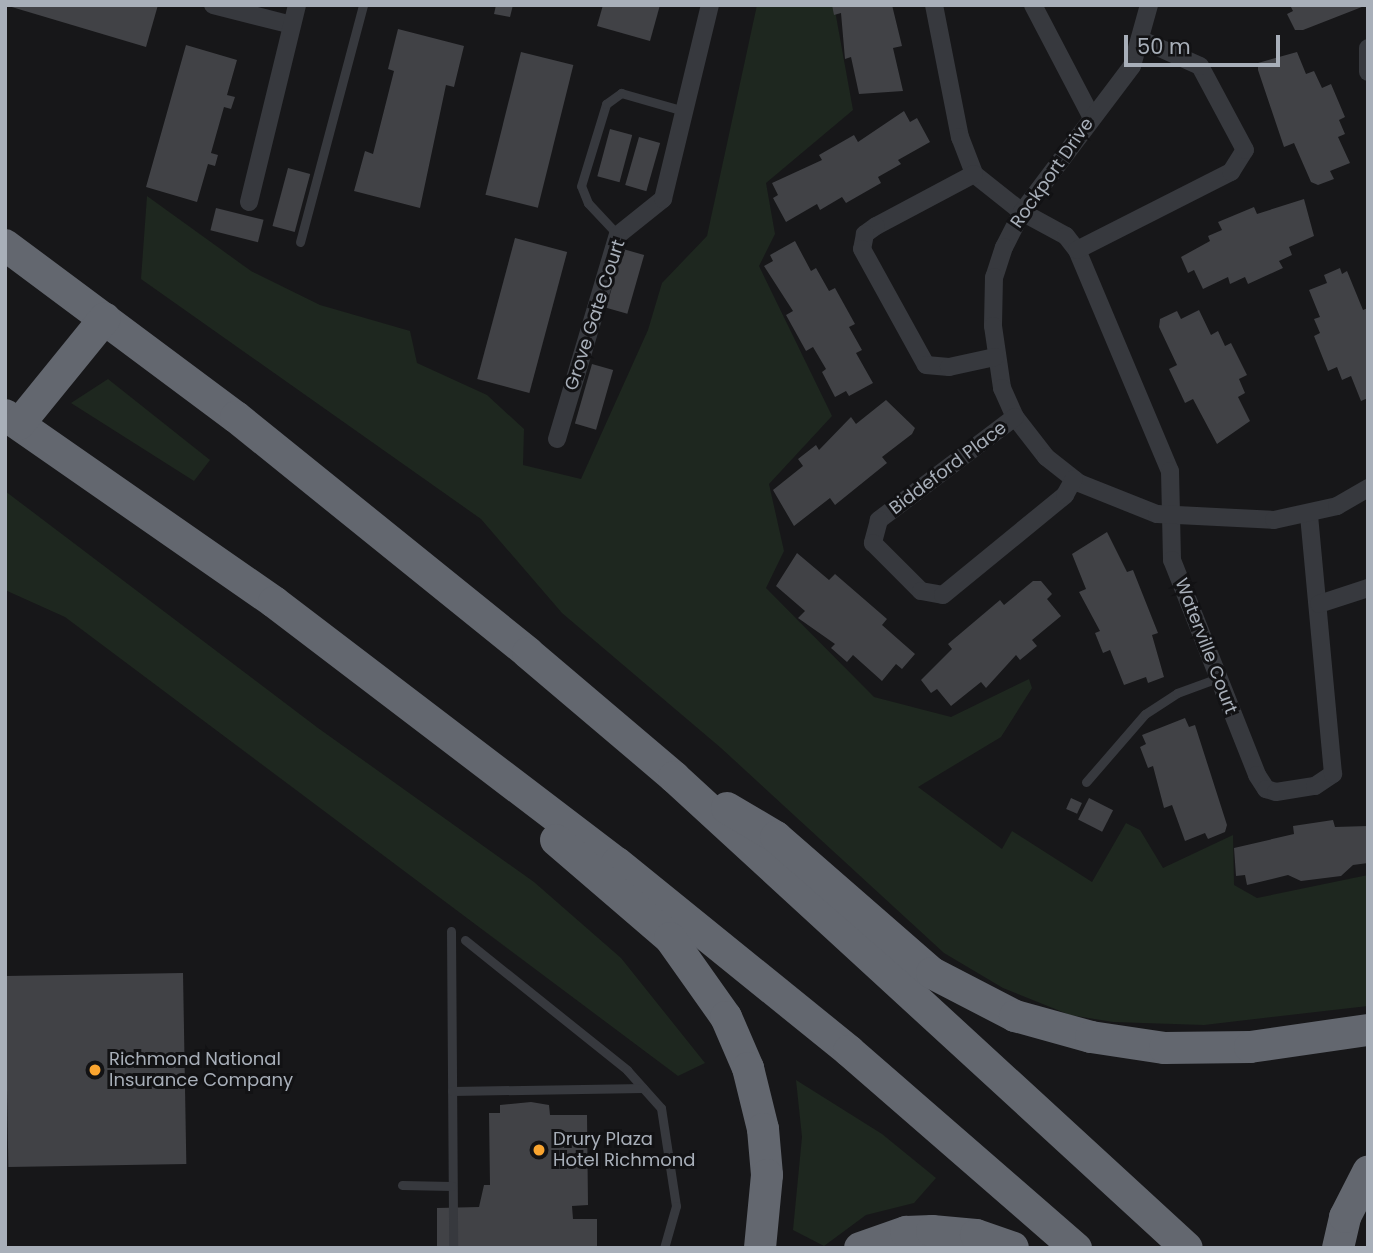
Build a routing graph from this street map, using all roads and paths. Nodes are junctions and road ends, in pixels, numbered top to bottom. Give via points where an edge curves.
1 (213, 5) edge
2 (297, 5) edge
3 (363, 5) edge
4 (710, 5) edge
5 (934, 5) edge
6 (1033, 5) edge
7 (1149, 5) edge
8 (292, 25) junction
9 (1142, 40) junction
10 (1368, 48) edge
11 (1368, 72) edge
12 (684, 111) junction
13 (1091, 116) junction
14 (974, 174) junction
15 (249, 202) dead end
16 (1022, 212) junction
17 (618, 234) junction
18 (300, 242) dead end
19 (5, 245) edge
20 (1077, 250) junction
21 (105, 318) junction
22 (995, 357) junction
23 (1015, 417) junction
24 (12, 419) edge
25 (557, 439) dead end
26 (1074, 479) junction
27 (1368, 488) edge
28 (1309, 514) junction
29 (1168, 515) junction
30 (1368, 589) edge
31 (1319, 604) junction
32 (1218, 678) junction
33 (435, 722) junction
34 (674, 778) junction
35 (1086, 782) dead end
36 (451, 931) dead end
37 (465, 940) dead end
38 (1365, 1029) edge
39 (643, 1088) junction
40 (452, 1091) junction
41 (1368, 1172) edge
42 (402, 1185) dead end
43 (452, 1186) junction
44 (453, 1248) edge
45 (664, 1248) edge
46 (760, 1248) edge
47 (860, 1248) edge
48 (1013, 1248) edge
49 (1076, 1248) edge
50 (1186, 1248) edge
51 (1338, 1248) edge

1 - 8 street
2 - 8 street
3 - 18 lane
4 - 12 street, Grove Gate Court
5 - 14 street via 960,137
6 - 13 street
7 - 9 street, Rockport Drive
8 - 15 street
9 - 13 street, Rockport Drive via 1132,65
9 - 20 street via 1200,66 1245,150 1231,172
10 - 11 street
12 - 17 street, Grove Gate Court via 663,199
12 - 17 lane via 621,93 606,104 581,186 588,203
13 - 16 street, Rockport Drive
14 - 16 street, Waterville Court
14 - 22 street via 876,226 865,234 862,249 926,365 949,367
16 - 20 street, Waterville Court via 1052,226
16 - 22 street, Rockport Drive via 994,277
17 - 25 street, Grove Gate Court
19 - 21 highway
20 - 29 street, Waterville Court via 1170,471
21 - 24 highway
21 - 34 highway via 364,519
22 - 23 street, Rockport Drive
23 - 26 street, Rockport Drive via 1046,457
23 - 26 street, Biddeford Place via 879,520 873,543 921,591 943,596 1065,495
24 - 33 highway
26 - 29 street, Rockport Drive via 1107,498
27 - 28 street, Rockport Drive
28 - 29 street, Rockport Drive via 1239,520
28 - 31 street, Waterville Court
29 - 32 street, Waterville Court via 1172,560
30 - 31 street
31 - 32 street, Waterville Court via 1334,761 1328,782 1266,789
32 - 35 lane via 1177,693 1145,714
33 - 46 highway via 566,850 670,938 716,999 740,1045 761,1115 767,1175
33 - 49 highway via 849,1051
34 - 38 highway via 776,837 948,984 1015,1016 1091,1037 1165,1048 1250,1047
34 - 50 highway
36 - 40 lane
37 - 39 lane
39 - 40 lane
39 - 45 lane via 661,1108 676,1206
40 - 43 lane
41 - 51 highway via 1345,1217
42 - 43 lane
43 - 44 lane
47 - 48 highway via 906,1232 932,1231 976,1235

